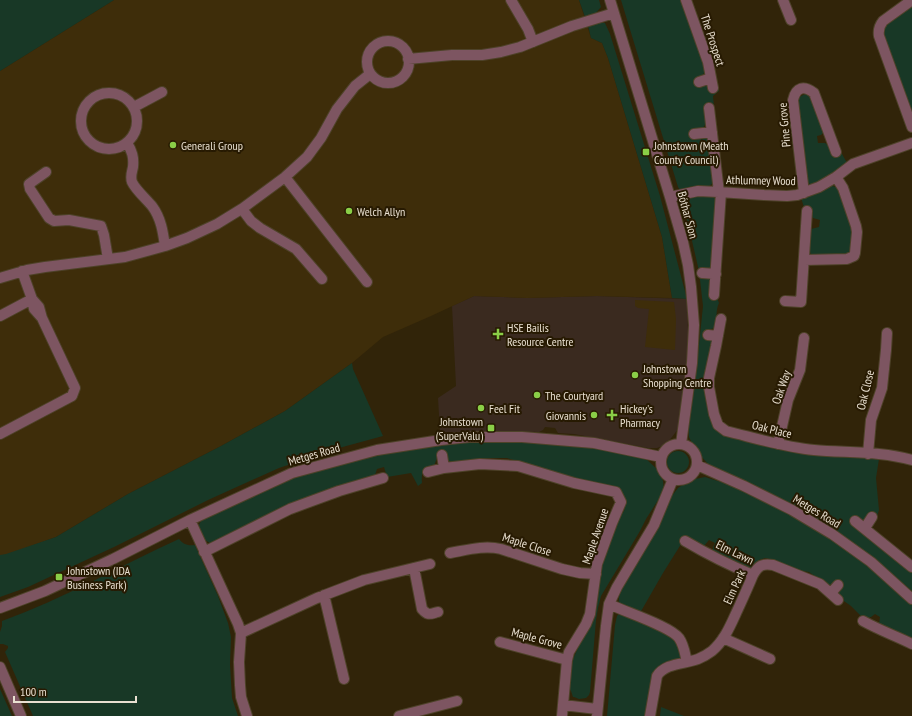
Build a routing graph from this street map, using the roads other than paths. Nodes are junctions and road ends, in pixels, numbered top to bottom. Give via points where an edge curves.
1 (511, 0) edge
2 (610, 0) edge
3 (686, 0) edge
4 (783, 0) edge
5 (912, 0) edge
6 (614, 13) junction
7 (791, 20) dead end
8 (533, 42) junction
9 (408, 59) junction
10 (370, 74) junction
11 (699, 82) dead end
12 (162, 92) dead end
13 (134, 107) junction
14 (709, 108) dead end
15 (911, 120) edge
16 (712, 132) junction
17 (694, 134) dead end
18 (127, 143) junction
19 (912, 143) edge
20 (836, 152) dead end
21 (46, 172) dead end
22 (285, 177) junction
23 (836, 177) junction
24 (720, 192) junction
25 (804, 193) junction
26 (670, 197) junction
27 (242, 209) junction
28 (807, 212) dead end
29 (166, 246) junction
30 (108, 259) junction
31 (804, 260) junction
32 (22, 271) junction
33 (702, 273) dead end
34 (716, 274) junction
35 (0, 278) edge
36 (322, 279) dead end
37 (367, 282) dead end
38 (714, 295) dead end
39 (32, 299) junction
40 (786, 301) dead end
41 (0, 316) edge
42 (721, 319) dead end
43 (887, 333) dead end
44 (804, 338) dead end
45 (0, 434) edge
46 (681, 444) junction
47 (778, 444) junction
48 (868, 454) junction
49 (442, 455) dead end
50 (661, 457) junction
51 (912, 460) edge
52 (697, 465) junction
53 (444, 468) junction
54 (428, 472) dead end
55 (383, 478) dead end
56 (673, 479) junction
57 (872, 517) dead end
58 (190, 520) junction
59 (855, 521) dead end
60 (864, 528) junction
61 (685, 541) dead end
62 (204, 552) junction
63 (450, 553) dead end
64 (430, 564) dead end
65 (912, 567) edge
66 (414, 568) junction
67 (596, 574) junction
68 (753, 575) junction
69 (836, 593) dead end
70 (324, 595) junction
71 (912, 599) edge
72 (609, 604) junction
73 (0, 608) edge
74 (438, 612) dead end
75 (863, 621) dead end
76 (241, 633) junction
77 (723, 638) junction
78 (500, 642) dead end
79 (912, 644) edge
80 (770, 659) dead end
81 (567, 660) junction
82 (687, 662) junction
83 (0, 667) edge
84 (344, 679) dead end
85 (457, 701) dead end
86 (563, 705) junction
87 (597, 712) edge
88 (417, 714) edge
89 (21, 716) edge
90 (247, 716) edge
91 (399, 716) edge
92 (562, 716) edge
93 (650, 716) edge

1 - 8 street
2 - 6 street, Bóthar Sion
3 - 11 street, The Prospect via 708,62 712,83
4 - 7 street
5 - 15 street via 882,21 878,30
6 - 8 street
6 - 26 street, Bóthar Sion
8 - 9 street via 482,55
9 - 10 street via 406,73 395,82 382,82
9 - 10 street via 397,43 377,44 368,54
10 - 22 street via 355,86 337,109 307,157
12 - 13 street
13 - 18 street via 138,117 137,127 134,136
13 - 18 street via 121,95 102,93 87,103 82,111 82,130 92,144 110,150
14 - 16 street
16 - 17 street
16 - 24 street
18 - 29 street via 134,158 132,182 158,216
19 - 23 street, Athlumney Wood via 854,164
20 - 25 street, Pine Grove via 814,93 806,88 797,90 793,100
21 - 30 street via 29,184 49,218 54,221 69,220 101,226
22 - 27 street
22 - 37 street
23 - 25 street, Athlumney Wood
23 - 31 street via 856,226 854,256 847,259
24 - 25 street, Athlumney Wood via 787,196
24 - 26 street, Athlumney Wood via 698,191
24 - 34 street
26 - 46 street, Bóthar Sion via 688,265 694,324 692,363
27 - 29 street via 217,224
27 - 36 street via 260,228 296,249
28 - 31 street
29 - 30 street
30 - 32 street
31 - 40 street via 801,302
32 - 35 street
32 - 39 street
33 - 34 street
34 - 38 street
39 - 41 street
39 - 45 street via 34,309 42,318 75,388 72,396
42 - 47 street, Oak Place via 713,335 709,378 714,414 718,424 726,431
43 - 48 street, Oak Close via 882,388 872,420
44 - 47 street, Oak Way via 800,370 788,400
46 - 50 street via 669,446
46 - 52 street via 692,450
47 - 48 street, Oak Place via 809,450
48 - 51 street, Oak Place
49 - 53 street
50 - 56 street via 662,470
50 - 58 street, Metges Road via 594,443 548,439 469,437 441,440 377,450 292,473
52 - 56 street via 688,478
52 - 71 street, Metges Road via 792,510 832,534 871,562
53 - 54 street, Maple Avenue
53 - 67 street, Maple Avenue via 480,464 518,466 574,483 616,492 622,502 609,530
55 - 62 street via 290,509
56 - 72 street via 654,525
57 - 60 street
58 - 62 street
58 - 73 street, Metges Road via 44,591
59 - 60 street
60 - 65 street
61 - 68 street, Elm Lawn
62 - 76 street via 235,615
63 - 67 street, Maple Close via 493,547 562,569
64 - 66 street
66 - 70 street via 364,580
66 - 74 street via 422,609 429,614
67 - 81 street, Maple Avenue via 590,614
68 - 69 street, Elm Park via 762,565 767,564 820,584
68 - 77 street, Elm Park
70 - 76 street
70 - 84 street
72 - 82 street via 674,633 682,643
72 - 87 street
75 - 79 street
76 - 90 street via 240,685
77 - 80 street
77 - 82 street, Elm Park via 705,656
78 - 81 street, Maple Grove
81 - 86 street, Maple Avenue
82 - 93 street, Elm Park via 660,671
83 - 89 street
85 - 88 street
86 - 87 street
86 - 92 street, Maple Avenue
88 - 91 street

